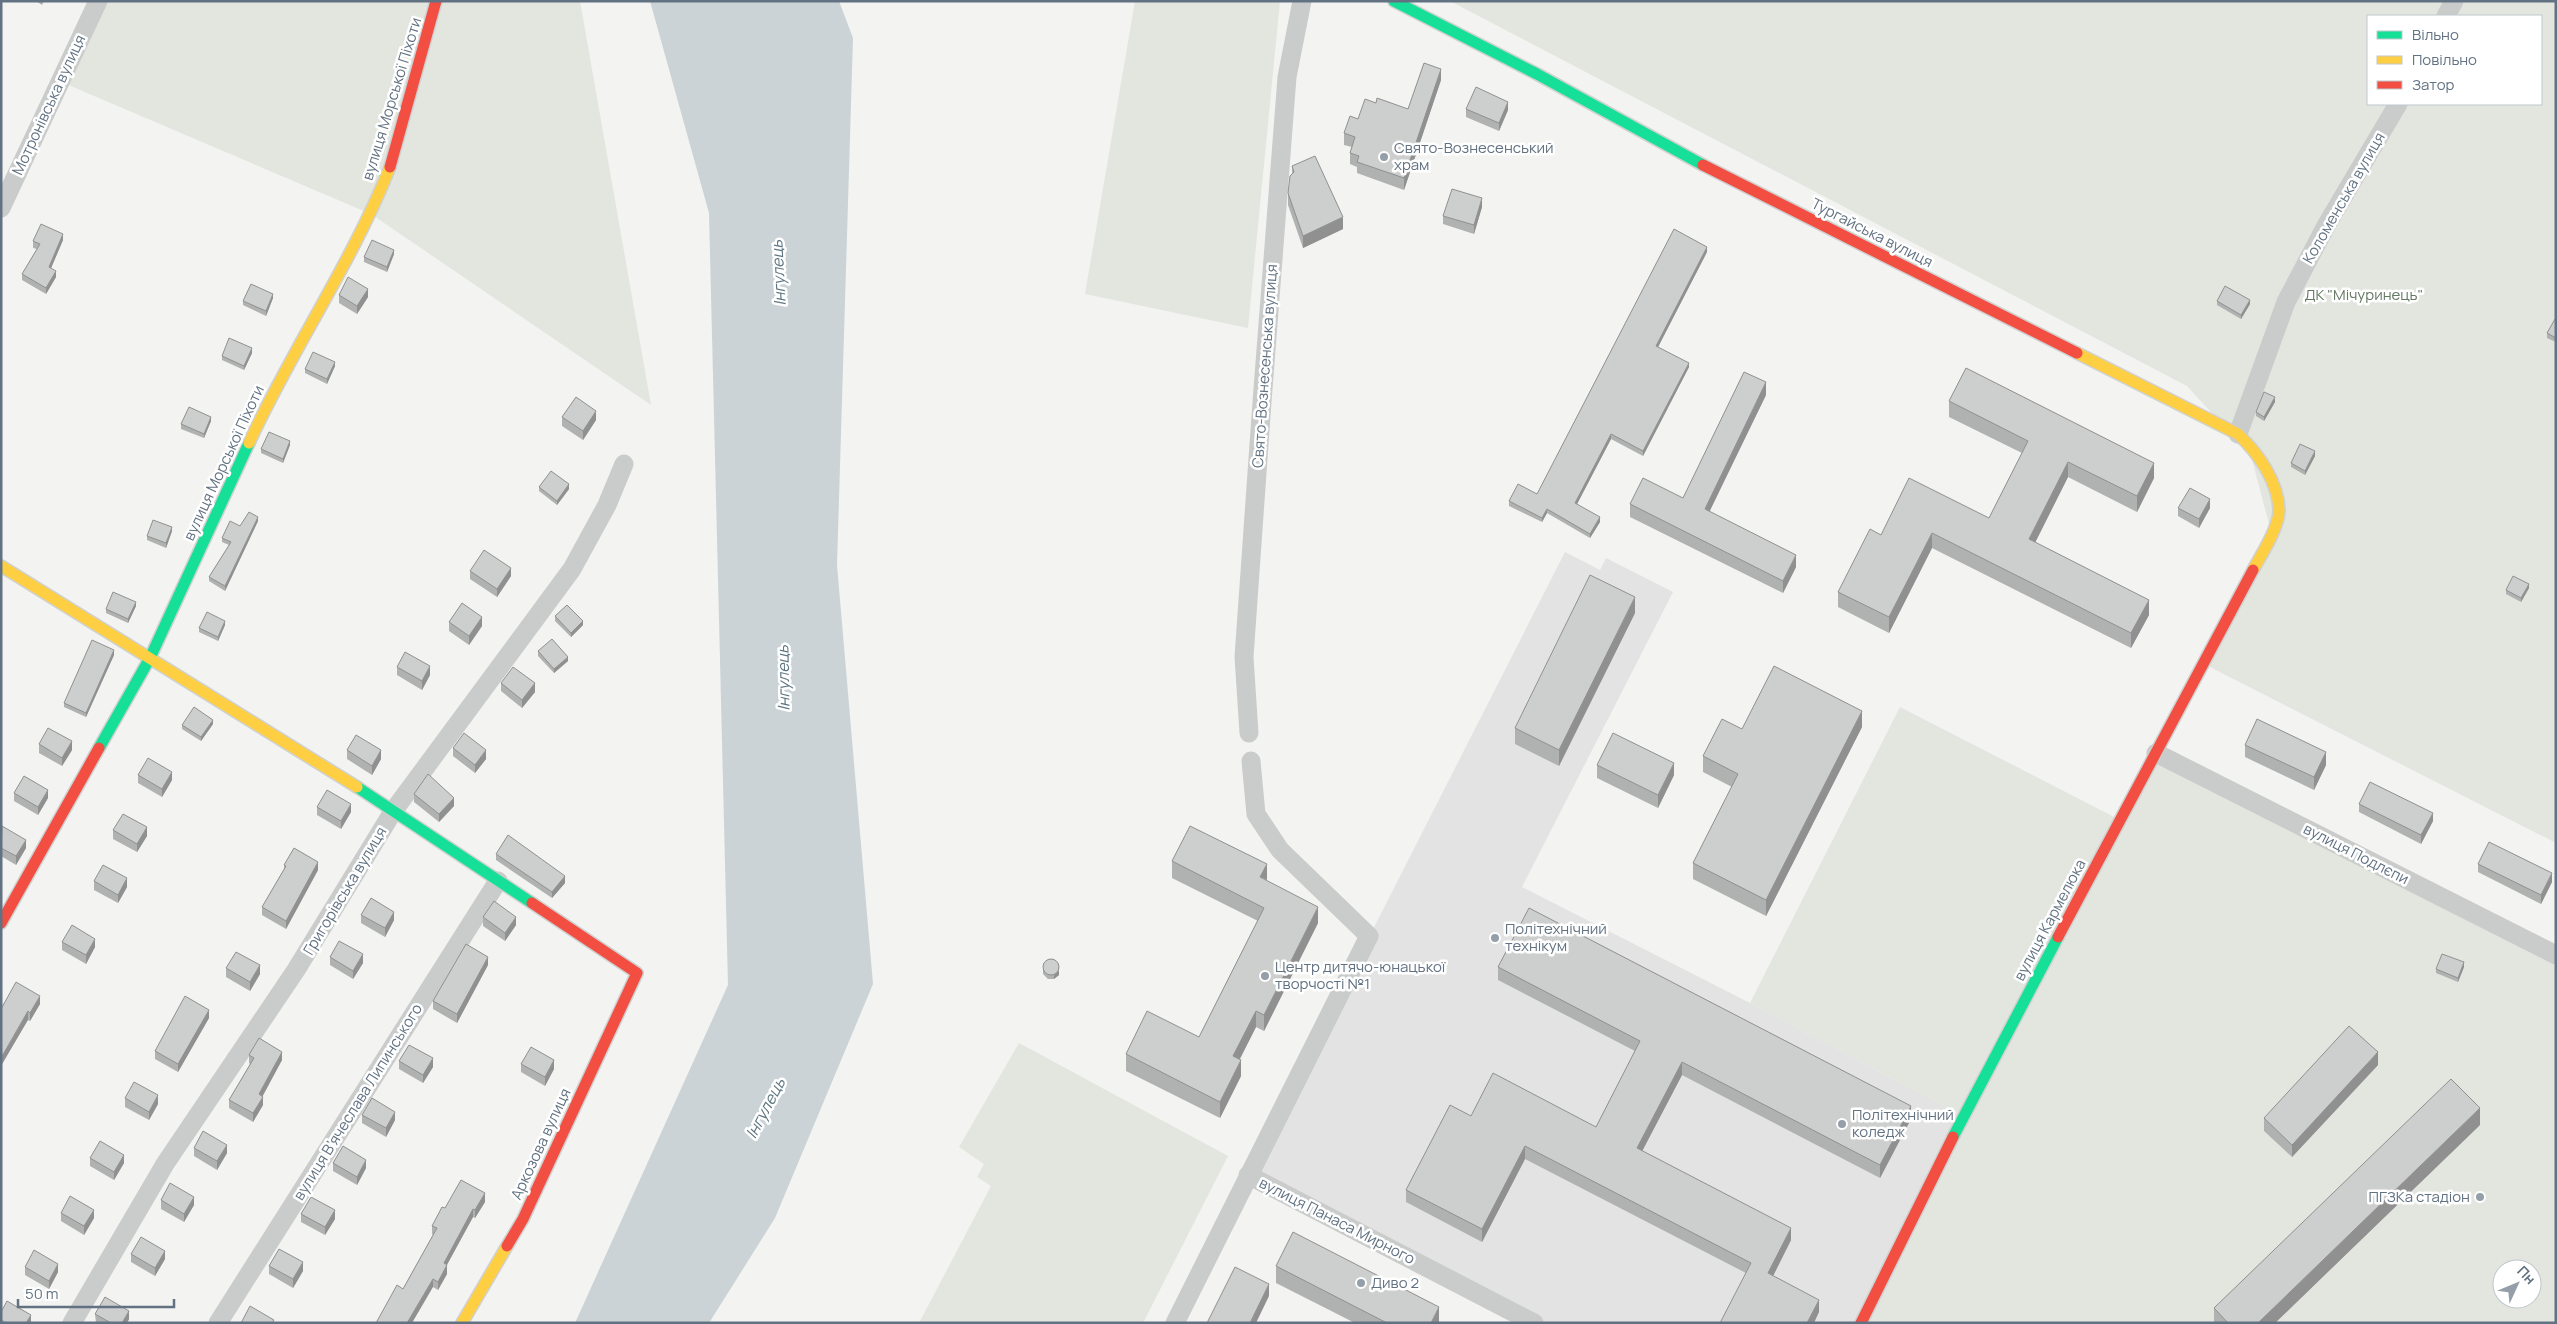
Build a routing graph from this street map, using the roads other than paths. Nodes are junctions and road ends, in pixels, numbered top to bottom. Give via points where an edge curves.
1 (98, 1) edge
2 (436, 1) edge
3 (1302, 1) edge
4 (1394, 1) edge
5 (2454, 1) edge
6 (2447, 15) edge
7 (2397, 105) edge
8 (1, 208) edge
9 (2238, 434) junction
10 (624, 464) dead end
11 (2272, 535) joint
12 (1, 566) edge
13 (150, 658) junction
14 (1249, 733) dead end
15 (2156, 753) junction
16 (1251, 761) dead end
17 (394, 810) junction
18 (498, 881) junction
19 (1, 923) edge
20 (2556, 955) edge
21 (1248, 1175) junction
22 (72, 1323) edge
23 (218, 1323) edge
24 (462, 1323) edge
25 (1175, 1323) edge
26 (1534, 1323) edge
27 (1861, 1323) edge

1 - 8 street, Мотронівська вулиця
2 - 13 street, вулиця Морської Піхоти via 392,161 371,214 270,398
3 - 14 street, Свято-Вознесенська вулиця via 1287,77 1244,656
4 - 9 street, Тургайська вулиця via 1538,74 1701,164
5 - 6 street
7 - 9 street, Коломенська вулиця via 2327,224 2286,302
9 - 11 street, Тургайська вулиця via 2256,450 2270,477 2279,511
10 - 17 street, Григорівська вулиця via 607,505 572,569
11 - 15 street, вулиця Кармелюка
12 - 13 street
13 - 17 street
13 - 19 street, вулиця Морської Піхоти
15 - 20 street, вулиця Подлєпи
15 - 27 street, вулиця Кармелюка via 1963,1116
16 - 21 street via 1256,814 1280,850 1369,936
17 - 18 street
17 - 22 street, Григорівська вулиця via 296,970 166,1164
18 - 23 street, вулиця В’ячеслава Липинського
18 - 24 street, Аркозова вулиця via 638,973 523,1219
21 - 25 street
21 - 26 street, вулиця Панаса Мирного

